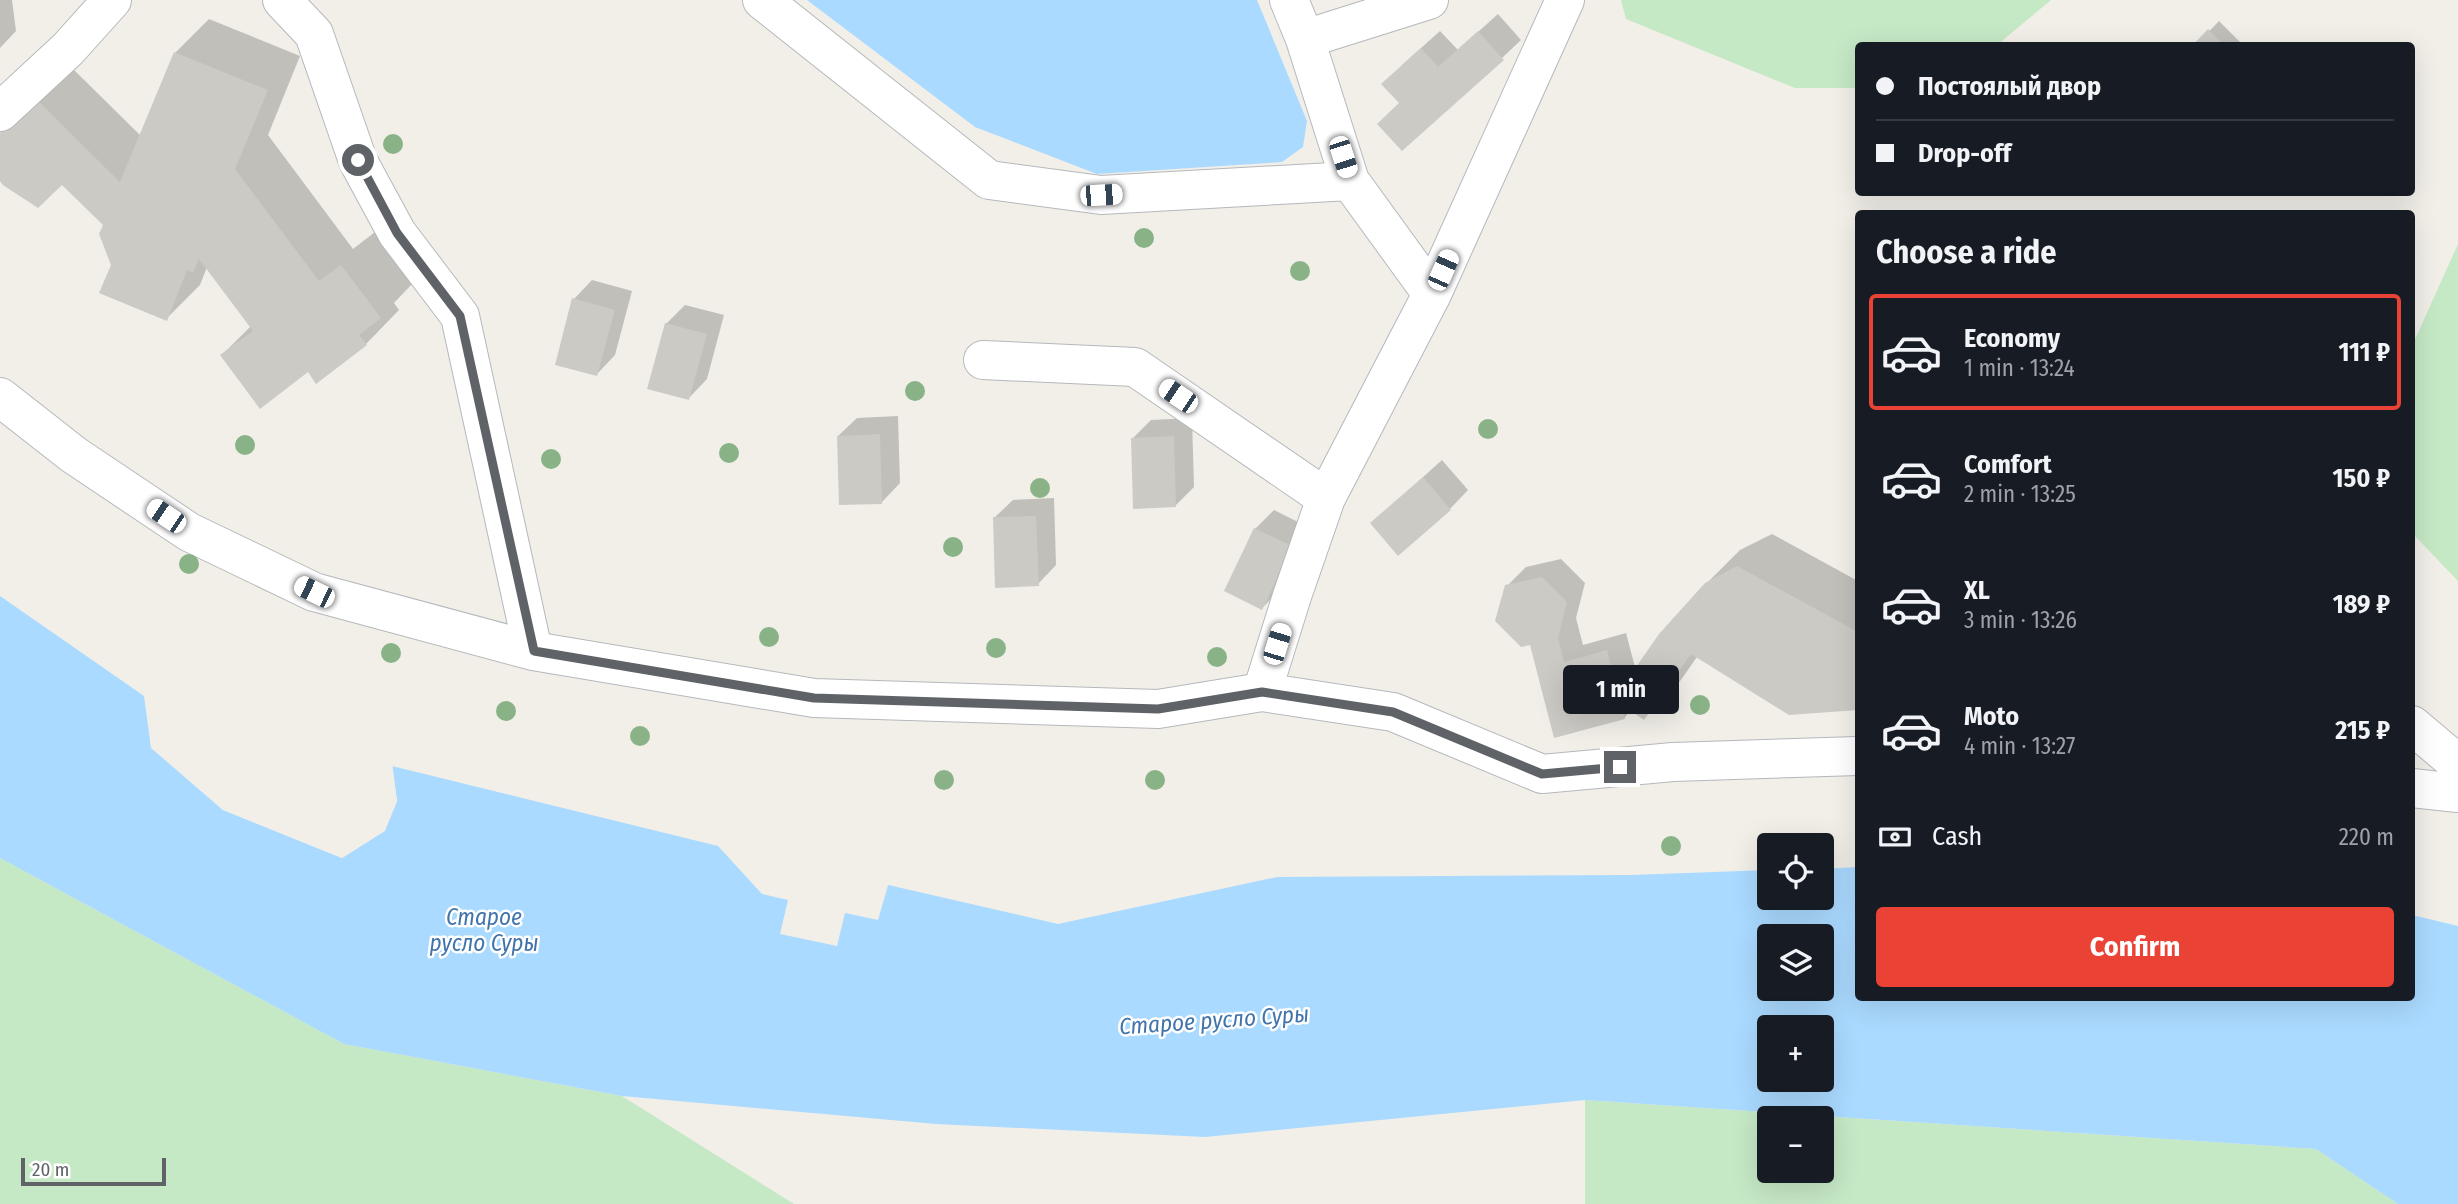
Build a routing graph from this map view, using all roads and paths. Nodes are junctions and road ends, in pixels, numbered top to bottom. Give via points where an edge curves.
1 (112, 0) edge
2 (282, 0) edge
3 (762, 0) edge
4 (1289, 0) edge
5 (1429, 0) edge
6 (1565, 0) edge
7 (1305, 39) junction
8 (0, 112) edge
9 (1350, 181) junction
10 (1432, 294) junction
11 (983, 360) dead end
12 (0, 397) edge
13 (1326, 498) junction
14 (534, 651) junction
15 (1262, 692) junction
16 (2415, 728) edge
17 (1855, 756) edge
18 (2458, 764) edge
19 (2415, 788) edge
20 (2458, 793) edge

1 - 8 lane via 68,49
2 - 14 lane via 314,34 358,160 397,233 460,316
3 - 9 lane via 989,180 1101,195
4 - 7 lane
5 - 7 lane
6 - 10 lane
7 - 9 lane
9 - 10 lane
10 - 13 lane
11 - 13 lane via 1136,366
12 - 14 lane via 74,455 189,532 314,592
13 - 15 lane
14 - 15 lane via 814,698 1158,709
15 - 17 lane via 1393,712 1542,774 1672,762
16 - 18 lane
19 - 20 lane

